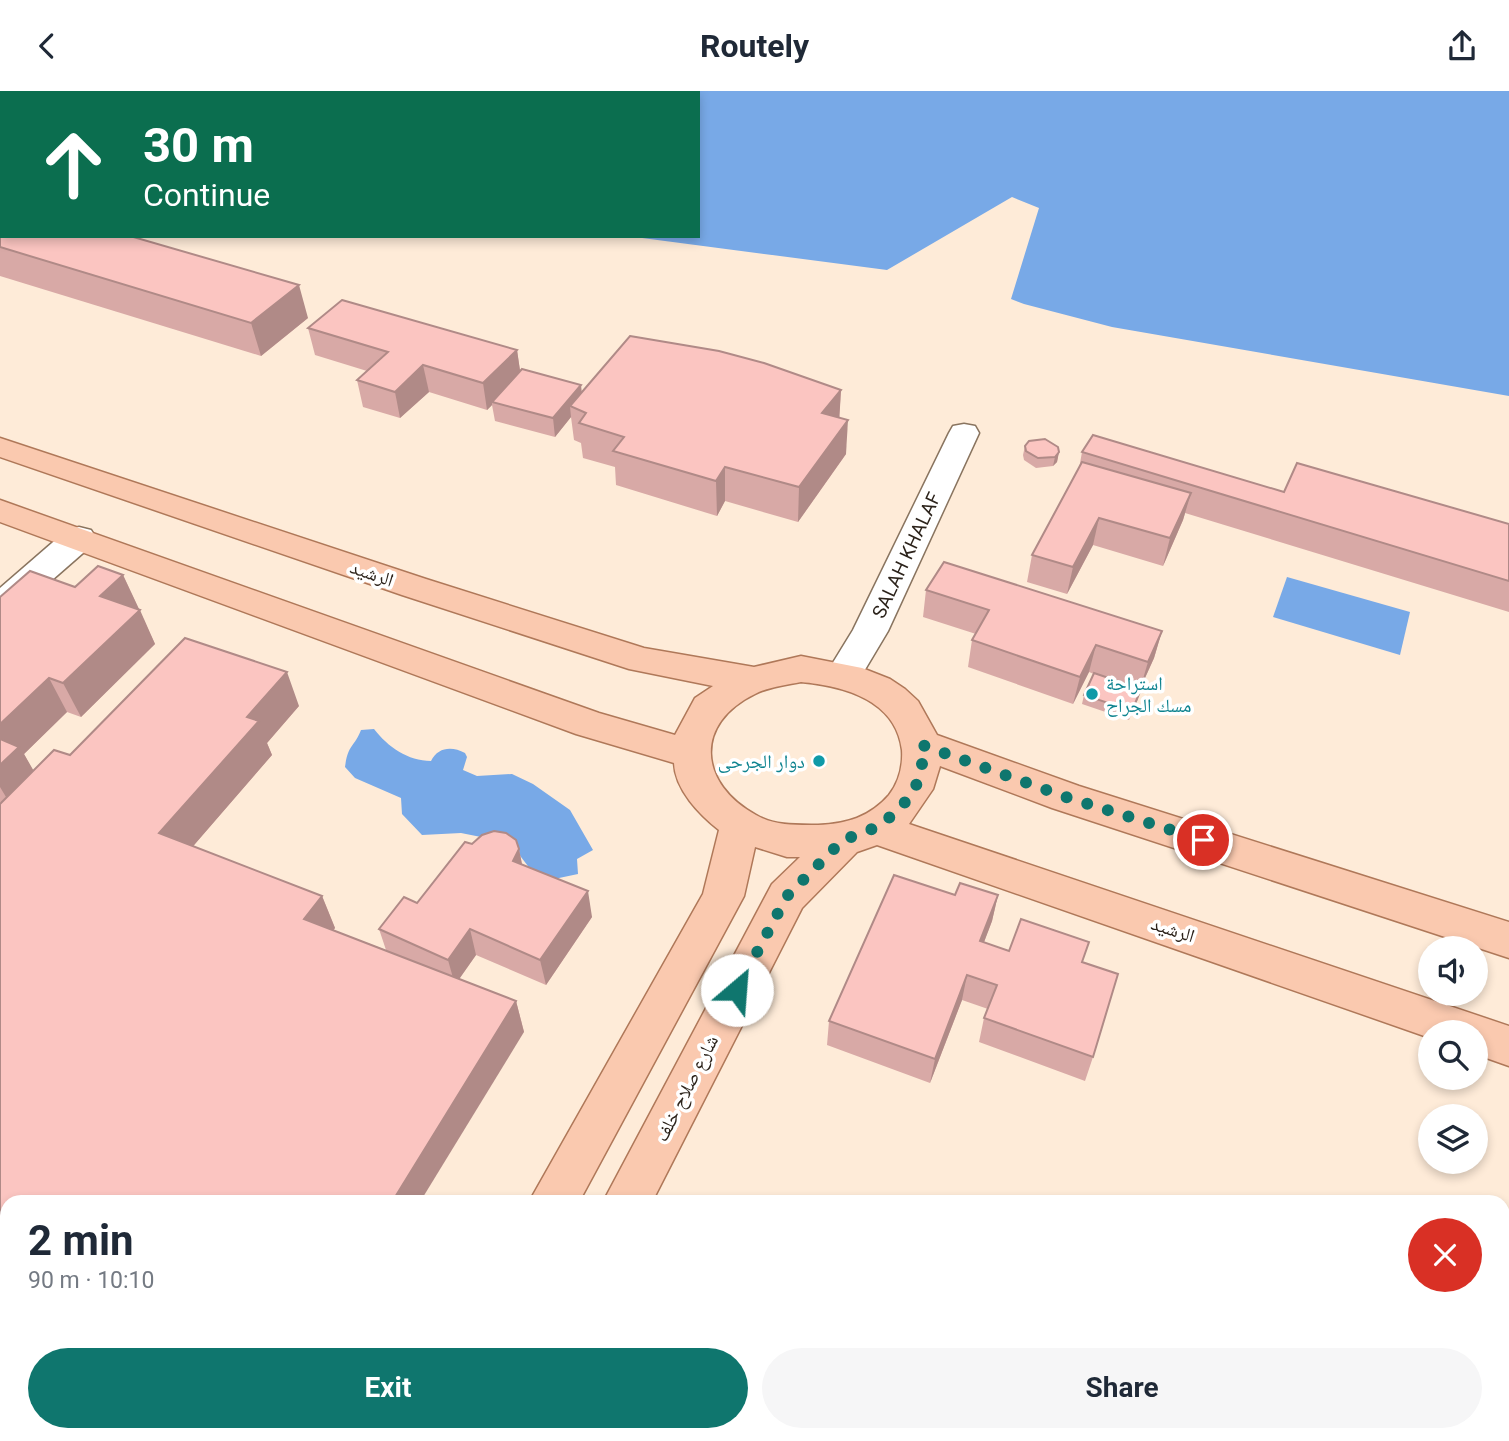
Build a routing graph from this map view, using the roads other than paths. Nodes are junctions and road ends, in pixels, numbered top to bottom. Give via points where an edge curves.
1 (964, 433) dead end
2 (0, 447) edge
3 (0, 510) edge
4 (79, 538) junction
5 (0, 607) edge
6 (844, 674) junction
7 (749, 679) junction
8 (922, 745) junction
9 (691, 754) junction
10 (740, 827) junction
11 (859, 834) junction
12 (1509, 940) edge
13 (1436, 1020) edge
14 (1488, 1038) edge
15 (1509, 1046) edge
16 (558, 1195) edge
17 (631, 1195) edge

1 - 6 street, SALAH KHALAF via 870,631
2 - 7 main road, الرشيد via 642,660
3 - 4 main road
4 - 5 street
4 - 9 main road via 589,725
6 - 7 main road via 801,669
6 - 8 main road via 878,689 899,705
7 - 9 main road via 713,702 693,735
8 - 11 main road via 922,769 914,791 898,811
8 - 12 main road via 1066,797
9 - 10 main road via 695,781 712,805
10 - 11 main road via 770,838 807,843
10 - 16 main road via 723,895
11 - 13 main road, الرشيد via 1177,930
11 - 17 main road, شارع صلاح خلف via 787,896
14 - 15 main road, الرشيد

